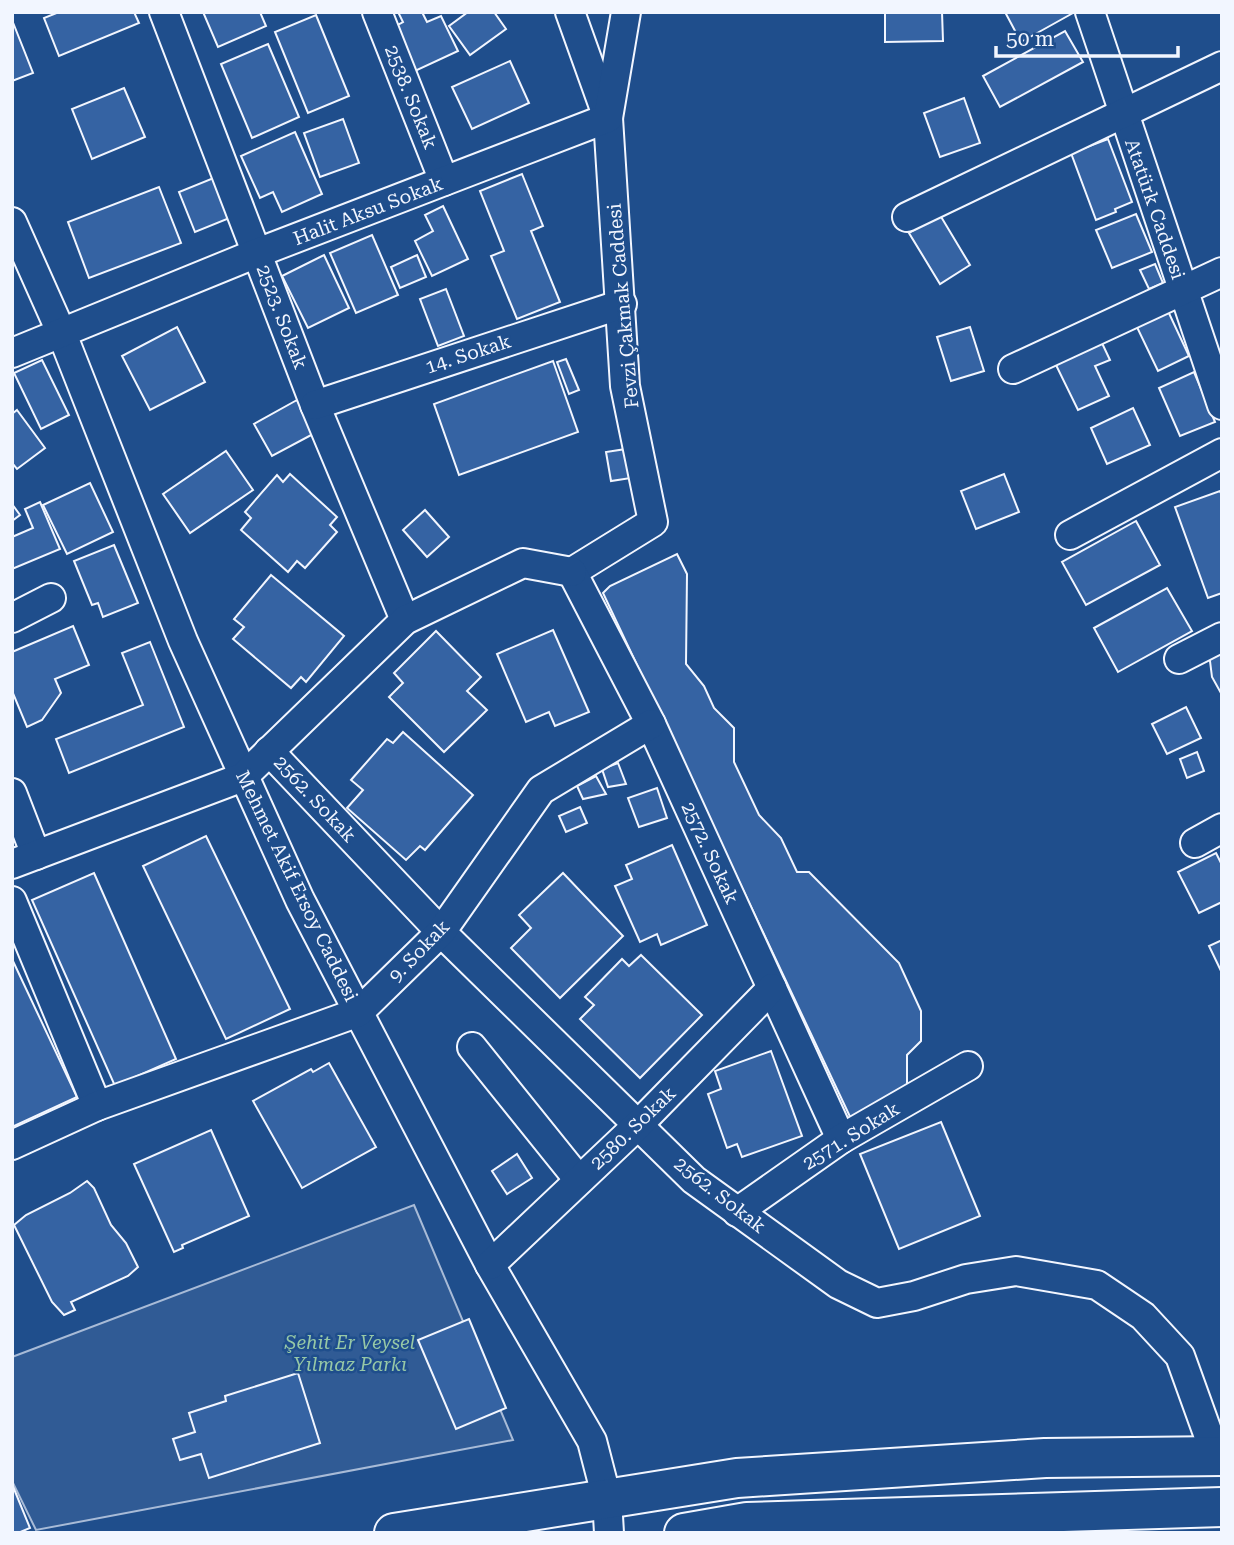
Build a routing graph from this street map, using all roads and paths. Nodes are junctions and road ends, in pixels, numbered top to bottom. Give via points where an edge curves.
1 (164, 12) edge
2 (377, 12) edge
3 (570, 12) edge
4 (626, 12) edge
5 (1090, 12) edge
6 (1222, 66) edge
7 (1124, 114) junction
8 (608, 118) junction
9 (444, 181) junction
10 (906, 217) dead end
11 (12, 222) edge
12 (257, 253) junction
13 (1222, 272) edge
14 (1183, 290) junction
15 (622, 304) junction
16 (62, 334) junction
17 (12, 353) edge
18 (1013, 369) dead end
19 (315, 405) junction
20 (1222, 405) edge
21 (1222, 453) edge
22 (1070, 535) dead end
23 (572, 572) junction
24 (51, 598) dead end
25 (12, 618) edge
26 (405, 620) junction
27 (1222, 638) edge
28 (1178, 659) dead end
29 (651, 724) junction
30 (270, 751) junction
31 (243, 777) junction
32 (12, 793) edge
33 (1222, 828) edge
34 (1195, 843) dead end
35 (24, 860) edge
36 (12, 901) edge
37 (441, 932) junction
38 (772, 988) junction
39 (359, 1012) junction
40 (472, 1047) dead end
41 (968, 1066) dead end
42 (97, 1106) junction
43 (638, 1125) junction
44 (841, 1139) junction
45 (12, 1145) edge
46 (579, 1180) junction
47 (737, 1212) junction
48 (490, 1265) junction
49 (1219, 1456) edge
50 (1222, 1507) edge
51 (608, 1516) edge
52 (1180, 1520) edge
53 (394, 1533) edge
54 (684, 1533) edge

1 - 12 street, 2523. Sokak
2 - 9 street, 2538. Sokak
3 - 8 street, Fevzi Çakmak Caddesi
4 - 8 street, Fevzi Çakmak Caddesi
5 - 7 street, Atatürk Caddesi
6 - 7 street
7 - 10 street
7 - 14 street, Atatürk Caddesi
8 - 9 street, Halit Aksu Sokak
8 - 15 street, Fevzi Çakmak Caddesi
9 - 12 street, Halit Aksu Sokak
11 - 16 street, Mehmet Akif Ersoy Caddesi
12 - 16 street, Halit Aksu Sokak
12 - 19 street, 2523. Sokak
13 - 14 street
14 - 18 street
14 - 20 street, Atatürk Caddesi
15 - 19 street, 14. Sokak
15 - 23 street, Fevzi Çakmak Caddesi via 625,386 653,522
16 - 17 street, Halit Aksu Sokak
16 - 31 street, Mehmet Akif Ersoy Caddesi via 183,641
19 - 26 street, 2523. Sokak
21 - 22 street
23 - 26 street via 523,563
23 - 29 street, 2572. Sokak
24 - 25 street
26 - 30 street
27 - 28 street
29 - 37 street, 9. Sokak via 541,790
29 - 38 street, 2572. Sokak
30 - 31 street
30 - 37 street, 2562. Sokak
31 - 35 street
31 - 39 street, Mehmet Akif Ersoy Caddesi
32 - 35 street
33 - 34 street
36 - 42 street
37 - 39 street, 9. Sokak
37 - 43 street, 2562. Sokak
38 - 43 street, 2580. Sokak
38 - 44 street, 2572. Sokak
39 - 42 street, 9. Sokak
39 - 48 street, Mehmet Akif Ersoy Caddesi
40 - 46 street
41 - 44 street, 2571. Sokak
42 - 45 street, 9. Sokak
43 - 46 street, 2580. Sokak
43 - 47 street, 2562. Sokak via 694,1180
44 - 47 street, 2571. Sokak
46 - 48 street, 2580. Sokak
47 - 49 street, 2562. Sokak via 838,1284 877,1303 1016,1271 1097,1285 1143,1316 1180,1356
48 - 51 street, Mehmet Akif Ersoy Caddesi via 592,1441
49 - 51 highway via 1045,1458 737,1478
50 - 52 highway
51 - 53 highway
52 - 54 highway via 747,1522

